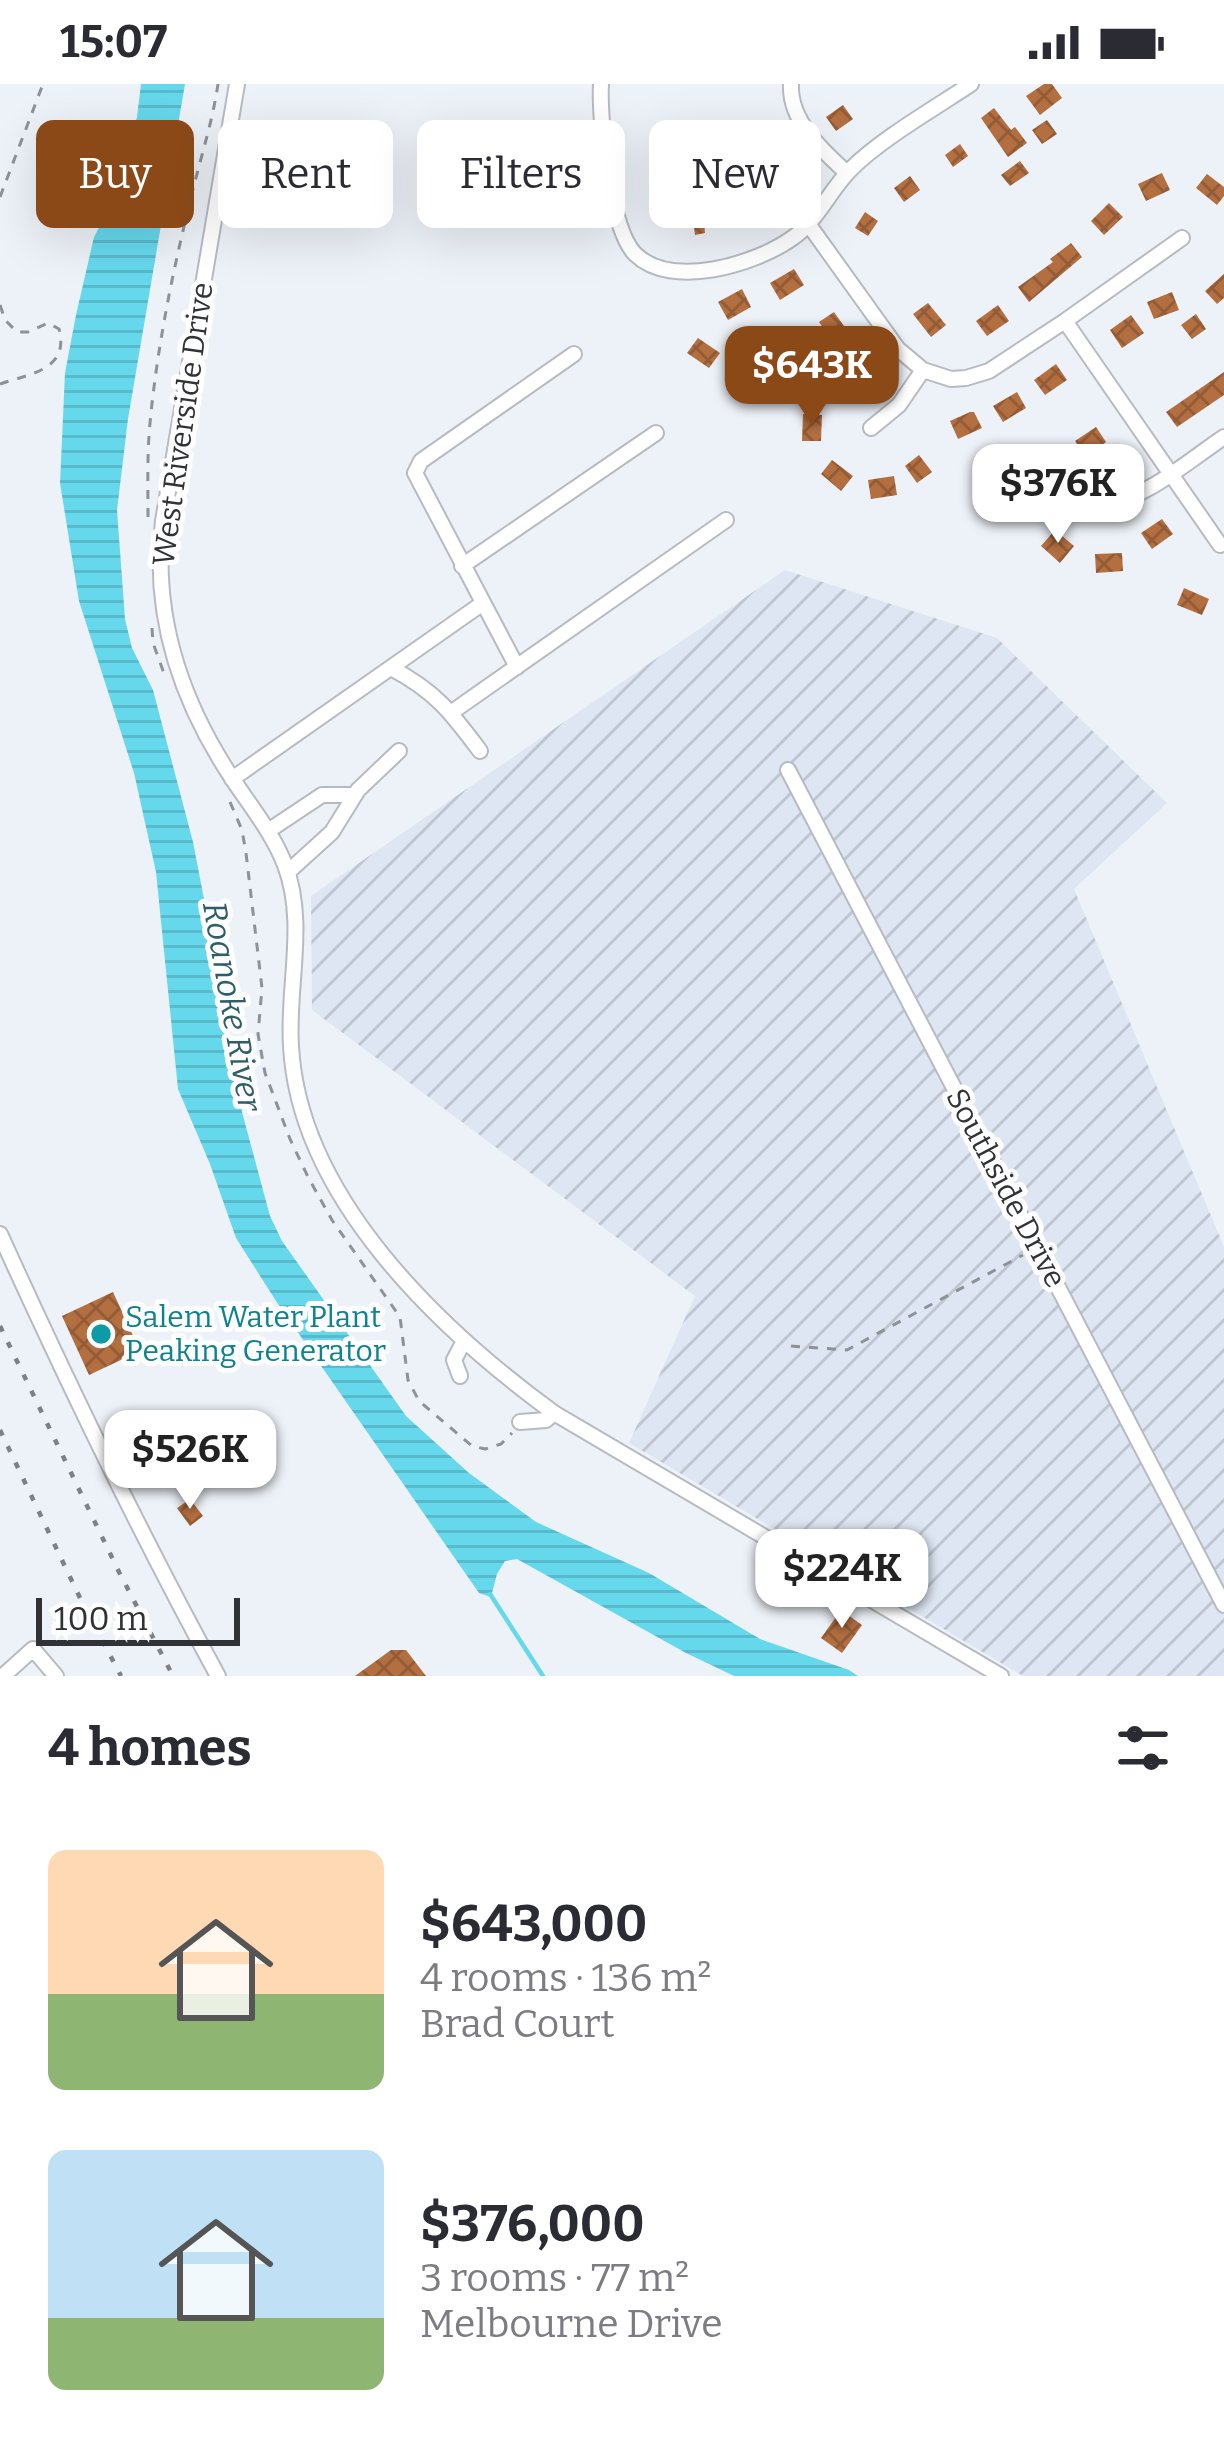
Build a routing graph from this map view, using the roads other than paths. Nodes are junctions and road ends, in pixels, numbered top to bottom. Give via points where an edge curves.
1 (237, 84) edge
2 (601, 84) edge
3 (791, 84) edge
4 (971, 84) edge
5 (847, 173) junction
6 (821, 209) edge
7 (805, 228) edge
8 (811, 228) edge
9 (1182, 238) dead end
10 (1065, 321) junction
11 (574, 354) dead end
12 (923, 370) junction
13 (872, 428) dead end
14 (656, 433) dead end
15 (1224, 437) edge
16 (1169, 473) junction
17 (1102, 504) dead end
18 (726, 520) dead end
19 (1220, 545) dead end
20 (462, 566) junction
21 (483, 603) junction
22 (517, 667) junction
23 (391, 668) junction
24 (452, 712) junction
25 (398, 751) dead end
26 (480, 751) dead end
27 (788, 770) dead end
28 (232, 779) junction
29 (355, 795) junction
30 (268, 831) junction
31 (288, 872) junction
32 (0, 1234) edge
33 (464, 1341) junction
34 (460, 1376) dead end
35 (554, 1413) junction
36 (520, 1422) dead end
37 (1224, 1605) edge
38 (3, 1676) edge
39 (56, 1676) edge
40 (218, 1676) edge
41 (1001, 1676) edge

1 - 28 street, West Riverside Drive via 160,572 183,687
2 - 7 street via 620,226 647,263 682,271 726,267
3 - 5 street via 806,130
4 - 5 street
5 - 6 street
8 - 12 street via 898,349
9 - 10 street
10 - 12 street via 979,375 951,379
10 - 16 street
11 - 20 street via 416,466
12 - 13 street
14 - 20 street
15 - 16 street
16 - 17 street via 1130,498
16 - 19 street
18 - 22 street
20 - 21 street
21 - 22 street
21 - 23 street
22 - 24 street
23 - 24 street
23 - 28 street
24 - 26 street
25 - 29 street
27 - 37 street, Southside Drive
28 - 30 street, West Riverside Drive
29 - 30 street via 322,795
29 - 31 street via 332,832
30 - 31 street, West Riverside Drive
31 - 33 street, West Riverside Drive via 295,910 290,1042 305,1123 376,1246
32 - 40 street
33 - 34 street via 454,1360
33 - 35 street, West Riverside Drive
35 - 36 street
35 - 41 street, West Riverside Drive
38 - 39 street via 33,1649

